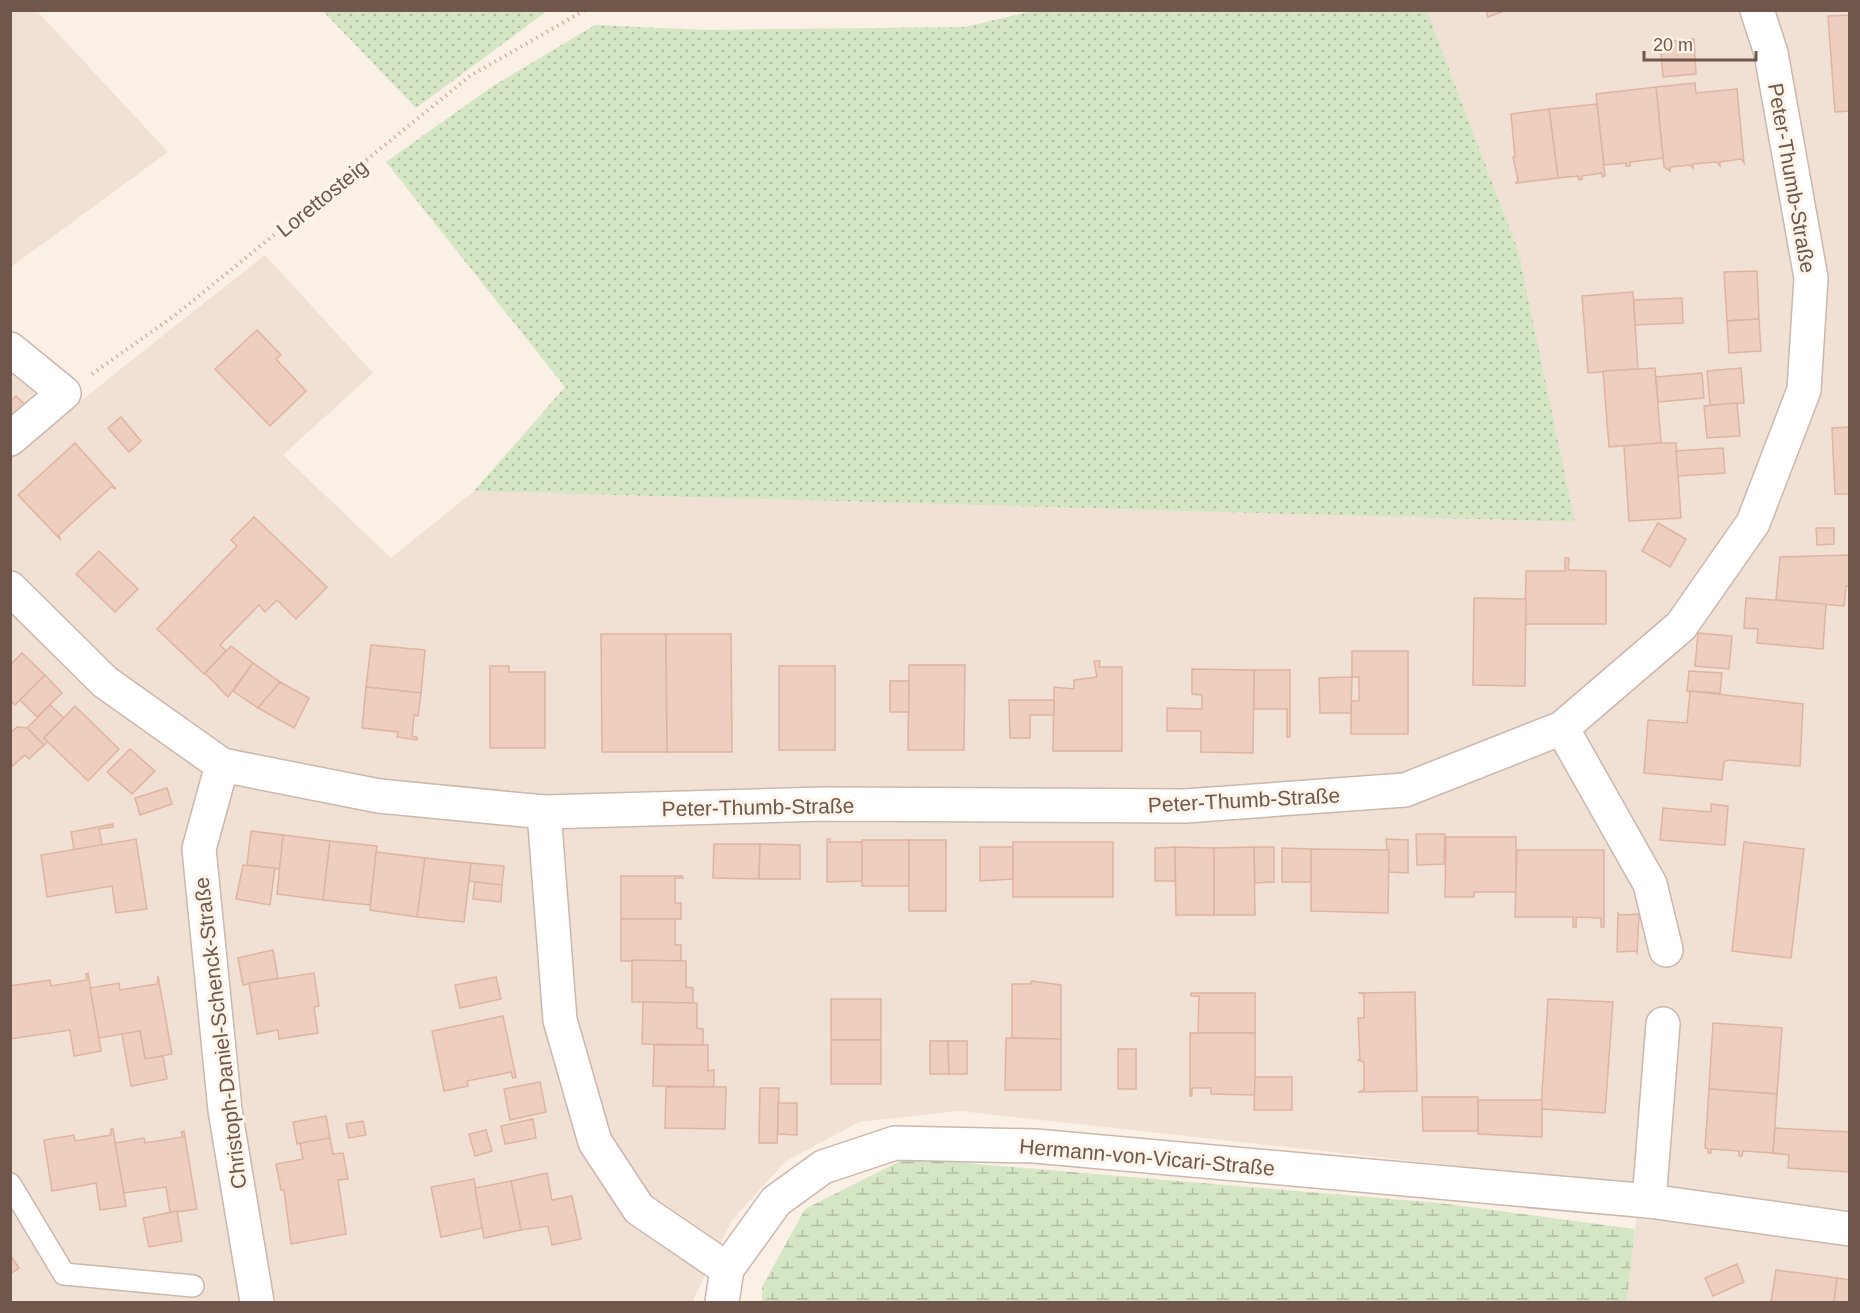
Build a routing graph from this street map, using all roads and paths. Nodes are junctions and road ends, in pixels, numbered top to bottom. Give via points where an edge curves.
1 (585, 10) edge
2 (1757, 10) edge
3 (10, 349) edge
4 (63, 393) junction
5 (10, 439) edge
6 (10, 588) edge
7 (1562, 728) junction
8 (222, 765) junction
9 (544, 812) junction
10 (1666, 950) dead end
11 (1663, 1024) dead end
12 (10, 1184) edge
13 (1650, 1201) junction
14 (1850, 1229) edge
15 (727, 1269) junction
16 (193, 1286) dead end
17 (256, 1302) edge
18 (722, 1302) edge

1 - 4 path, Lorettosteig via 470,76 174,316
2 - 7 street, Peter-Thumb-Straße via 1770,53 1811,278 1804,390 1753,523 1681,626
3 - 4 street
4 - 5 street
6 - 8 street, Peter-Thumb-Straße via 105,682
7 - 9 street, Peter-Thumb-Straße via 1405,790 1185,806 823,804
7 - 10 street via 1650,884
8 - 9 street, Peter-Thumb-Straße via 379,796
8 - 17 street, Christoph-Daniel-Schenck-Straße via 199,849 225,1110
9 - 15 street via 560,1020 595,1142 639,1209
11 - 13 street
12 - 16 lane via 64,1274
13 - 14 street, Hermann-von-Vicari-Straße
13 - 15 street, Hermann-von-Vicari-Straße via 1035,1146 895,1143 823,1167 776,1201
15 - 18 street, Hermann-von-Vicari-Straße

